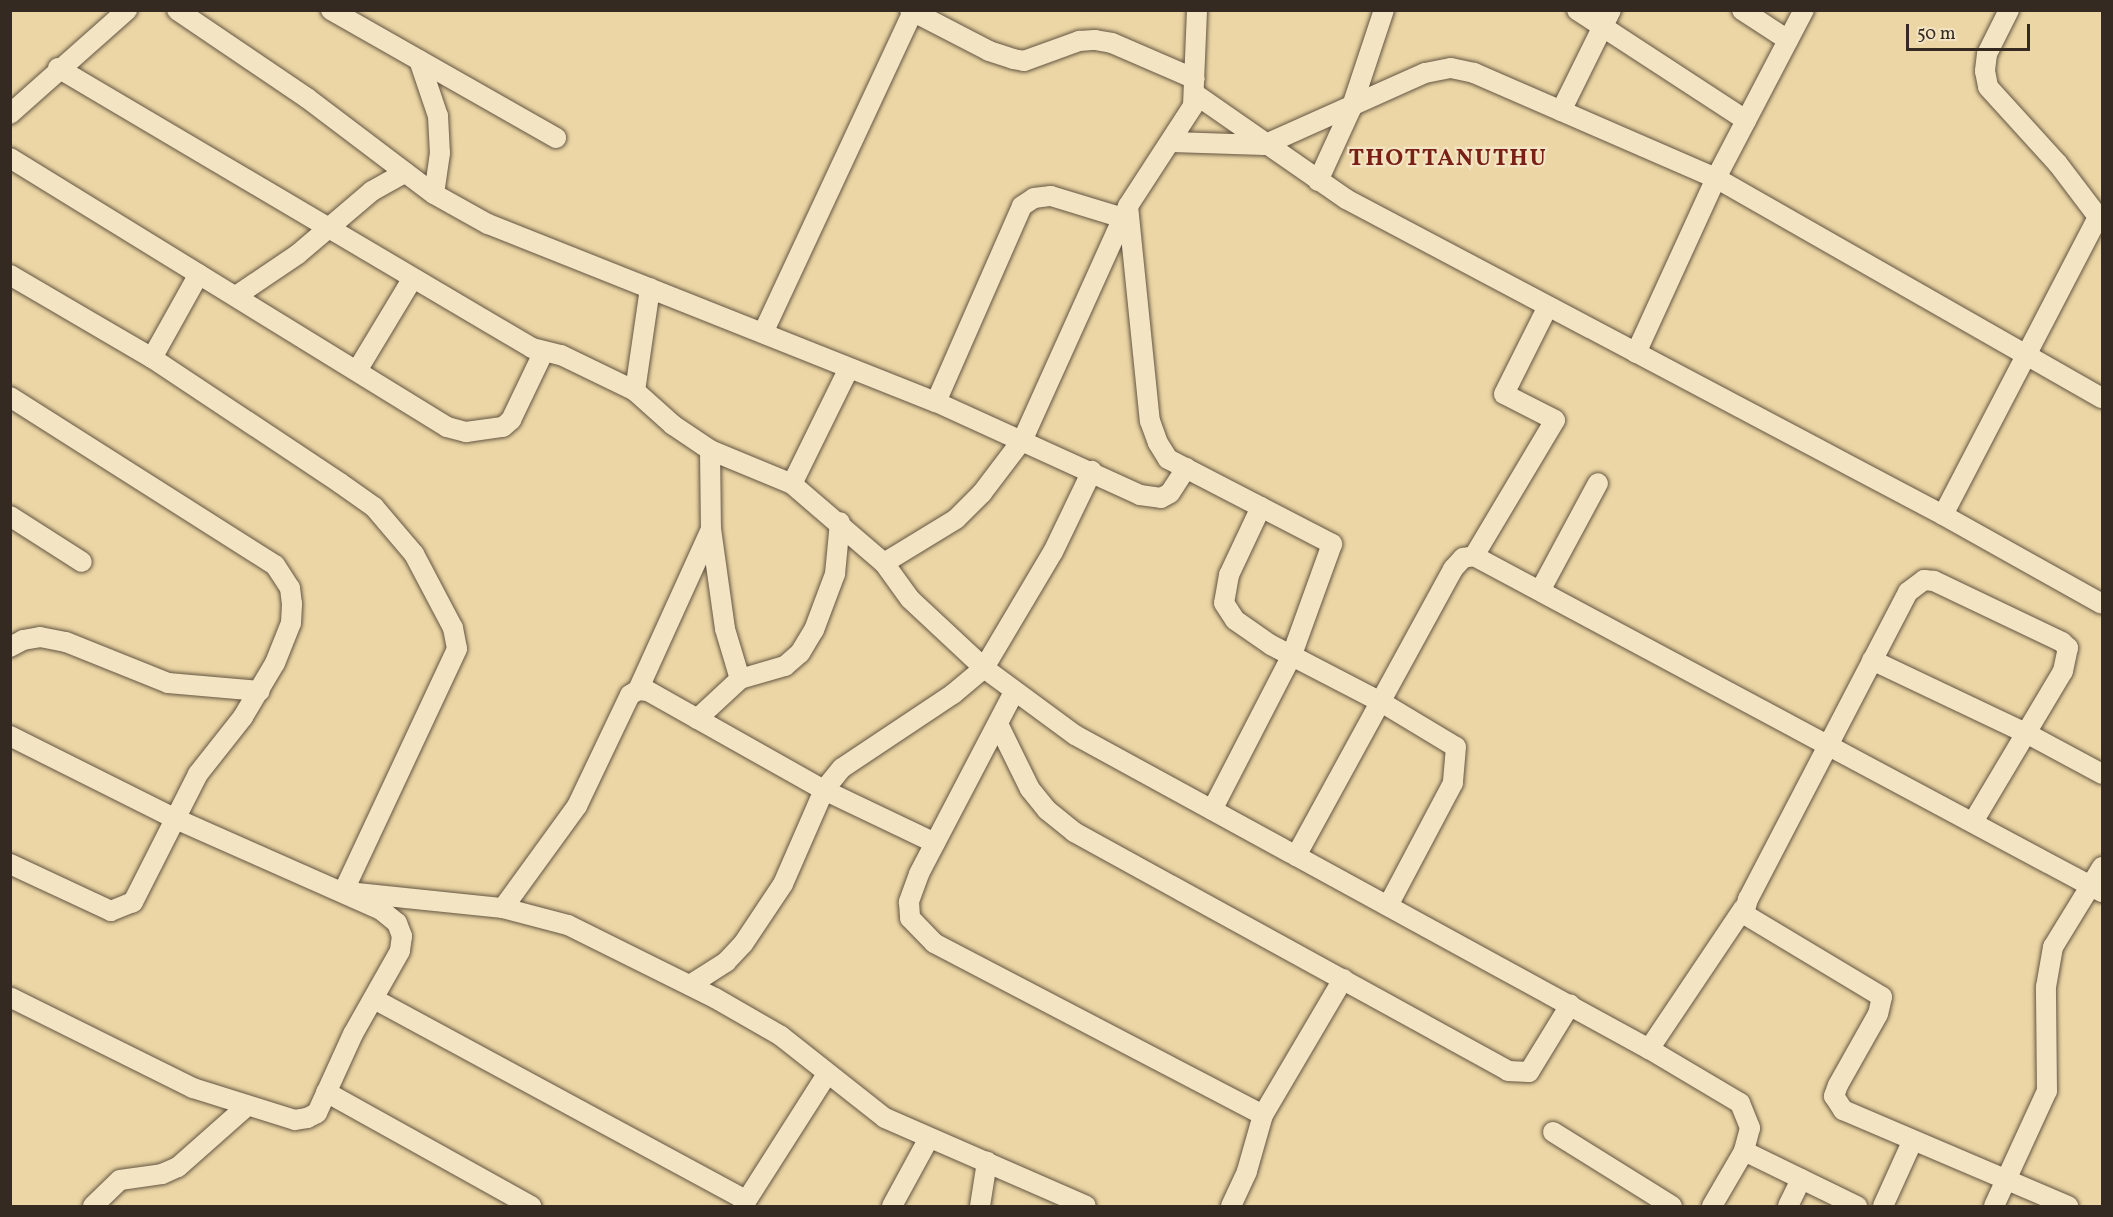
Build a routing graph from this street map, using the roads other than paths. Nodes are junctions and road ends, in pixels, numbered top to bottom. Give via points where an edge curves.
1 (127, 10) edge
2 (177, 10) edge
3 (331, 10) edge
4 (1197, 10) edge
5 (1384, 10) edge
6 (1577, 10) edge
7 (1742, 10) edge
8 (1804, 10) edge
9 (2009, 10) edge
10 (912, 11) edge
11 (1608, 19) edge
12 (1788, 40) junction
13 (419, 60) junction
14 (58, 68) junction
15 (1195, 87) junction
16 (1350, 109) junction
17 (1562, 111) junction
18 (10, 114) edge
19 (1746, 120) junction
20 (556, 138) dead end
21 (1172, 142) junction
22 (1264, 145) junction
23 (10, 158) edge
24 (405, 173) junction
25 (1716, 178) junction
26 (1318, 181) junction
27 (434, 194) junction
28 (1126, 212) junction
29 (2100, 221) edge
30 (327, 227) junction
31 (200, 274) junction
32 (10, 275) edge
33 (413, 278) junction
34 (650, 288) junction
35 (236, 296) junction
36 (1548, 306) junction
37 (763, 333) junction
38 (544, 351) junction
39 (1636, 352) junction
40 (2023, 356) junction
41 (152, 358) junction
42 (849, 368) junction
43 (358, 369) junction
44 (635, 391) junction
45 (10, 397) edge
46 (2103, 398) edge
47 (936, 402) junction
48 (1023, 439) junction
49 (710, 450) junction
50 (1186, 468) junction
51 (1092, 471) junction
52 (1598, 483) dead end
53 (792, 484) junction
54 (1261, 507) junction
55 (1942, 515) junction
56 (10, 516) edge
57 (840, 522) junction
58 (711, 529) junction
59 (1474, 556) junction
60 (82, 562) dead end
61 (884, 563) junction
62 (1541, 589) junction
63 (2103, 604) edge
64 (10, 648) edge
65 (1291, 657) junction
66 (1872, 660) junction
67 (984, 668) junction
68 (740, 679) junction
69 (638, 690) junction
70 (260, 691) junction
71 (1014, 692) junction
72 (1381, 702) junction
73 (697, 719) junction
74 (998, 724) junction
75 (2026, 733) junction
76 (10, 736) edge
77 (1828, 743) junction
78 (2103, 774) edge
79 (824, 790) junction
80 (1212, 810) junction
81 (176, 819) junction
82 (1973, 822) junction
83 (935, 843) junction
84 (1296, 856) junction
85 (10, 864) edge
86 (2103, 867) edge
87 (300, 874) junction
88 (2096, 889) edge
89 (342, 892) junction
90 (1388, 906) junction
91 (503, 908) junction
92 (1743, 909) junction
93 (1343, 979) junction
94 (690, 985) junction
95 (10, 997) edge
96 (374, 999) junction
97 (1570, 1005) junction
98 (1650, 1049) junction
99 (827, 1074) junction
100 (326, 1092) junction
101 (247, 1106) junction
102 (1263, 1115) junction
103 (1553, 1132) dead end
104 (928, 1140) junction
105 (1912, 1142) junction
106 (1744, 1151) junction
107 (987, 1162) junction
108 (1801, 1179) junction
109 (2003, 1181) junction
110 (745, 1203) edge
111 (93, 1206) edge
112 (531, 1206) edge
113 (892, 1206) edge
114 (980, 1206) edge
115 (1086, 1206) edge
116 (1232, 1206) edge
117 (1671, 1206) edge
118 (1712, 1206) edge
119 (1788, 1206) edge
120 (1857, 1206) edge
121 (1883, 1206) edge
122 (1994, 1206) edge
123 (2068, 1206) edge

1 - 14 street
2 - 24 street via 307,98
3 - 13 street
4 - 15 street
5 - 16 street
6 - 11 street
7 - 12 street
8 - 12 street
9 - 29 street via 1987,54 1988,87 2058,164
10 - 15 street via 989,51 1024,61 1079,41 1112,43
10 - 37 street
11 - 17 street
11 - 19 street
12 - 19 street
13 - 20 street
13 - 27 street via 438,116 440,153
14 - 18 street
14 - 30 street
15 - 21 street via 1193,106
15 - 22 street
16 - 17 street via 1425,73 1450,68 1474,73
16 - 22 street
16 - 26 street
17 - 25 street
19 - 25 street
21 - 22 street
21 - 28 street
22 - 26 street
23 - 31 street
24 - 27 street
24 - 30 street via 372,191
25 - 39 street
25 - 40 street
26 - 36 street
27 - 34 street via 542,248
28 - 47 street via 1051,196 1034,198 1022,206
28 - 48 street
28 - 50 street via 1150,422 1168,459
29 - 40 street
30 - 33 street
30 - 35 street via 298,254
31 - 35 street
31 - 41 street
32 - 41 street
33 - 38 street via 532,348
33 - 43 street
34 - 37 street
34 - 44 street
35 - 43 street
36 - 39 street
36 - 59 street via 1504,394 1555,420
37 - 42 street
38 - 43 street via 511,420 488,431 447,427
38 - 44 street via 599,371
39 - 55 street
40 - 46 street
40 - 55 street
41 - 89 street via 374,507 414,554 458,637 454,662 389,788
42 - 47 street
42 - 53 street
44 - 49 street via 673,425
45 - 70 street via 275,565 290,588 291,623
47 - 48 street
48 - 51 street
48 - 61 street via 982,493 956,519
49 - 53 street
49 - 58 street
50 - 51 street via 1170,493 1161,498 1140,495
50 - 54 street
51 - 67 street via 1053,552
52 - 62 street
53 - 57 street
54 - 65 street via 1229,574 1224,603 1234,620
54 - 65 street via 1332,544
55 - 63 street
56 - 60 street
57 - 61 street
57 - 68 street via 832,583 814,630 800,653 785,666
58 - 68 street via 725,629
58 - 69 street
59 - 62 street
59 - 72 street via 1463,558 1453,569
61 - 67 street via 910,599
62 - 77 street
64 - 70 street via 23,640 40,637 66,642 168,683
65 - 72 street
65 - 80 street
66 - 75 street
66 - 75 street via 1915,584 1924,580 1945,586 2068,648 2063,671
66 - 77 street
67 - 71 street
67 - 79 street via 953,694 860,754
68 - 73 street
69 - 73 street via 648,691
69 - 91 street via 630,695 577,806
70 - 81 street via 198,774
71 - 74 street
71 - 80 street via 1075,735
72 - 84 street
72 - 90 street via 1450,742 1458,755 1453,783
73 - 79 street
74 - 83 street
74 - 93 street via 1030,789 1047,810 1074,832
75 - 78 street
75 - 82 street
76 - 81 street
77 - 82 street
77 - 92 street
79 - 83 street
79 - 94 street via 788,874 764,914 726,962
80 - 84 street
81 - 85 street via 132,902 121,910 95,905
81 - 87 street
82 - 88 street
83 - 102 street via 909,902 910,918 921,933
84 - 90 street
86 - 88 street
87 - 89 street
87 - 96 street via 381,910 397,923 402,936 400,951
88 - 109 street via 2054,947 2046,987 2046,1091
89 - 91 street
90 - 97 street
91 - 94 street via 568,926
92 - 98 street
92 - 105 street via 1748,918 1882,997 1878,1014 1834,1096 1843,1110
93 - 97 street via 1519,1074 1534,1066
93 - 102 street
94 - 99 street via 781,1036
95 - 101 street via 193,1088
96 - 100 street
96 - 110 street
97 - 98 street
98 - 106 street via 1740,1103 1750,1128
99 - 104 street via 885,1118
99 - 110 street
100 - 101 street via 317,1113 307,1118 295,1120
100 - 112 street
101 - 111 street via 178,1167 162,1174 120,1180
102 - 116 street
103 - 117 street
104 - 107 street
104 - 113 street
105 - 109 street
105 - 121 street
106 - 108 street
106 - 118 street
107 - 114 street
107 - 115 street
108 - 119 street
108 - 120 street
109 - 122 street
109 - 123 street

